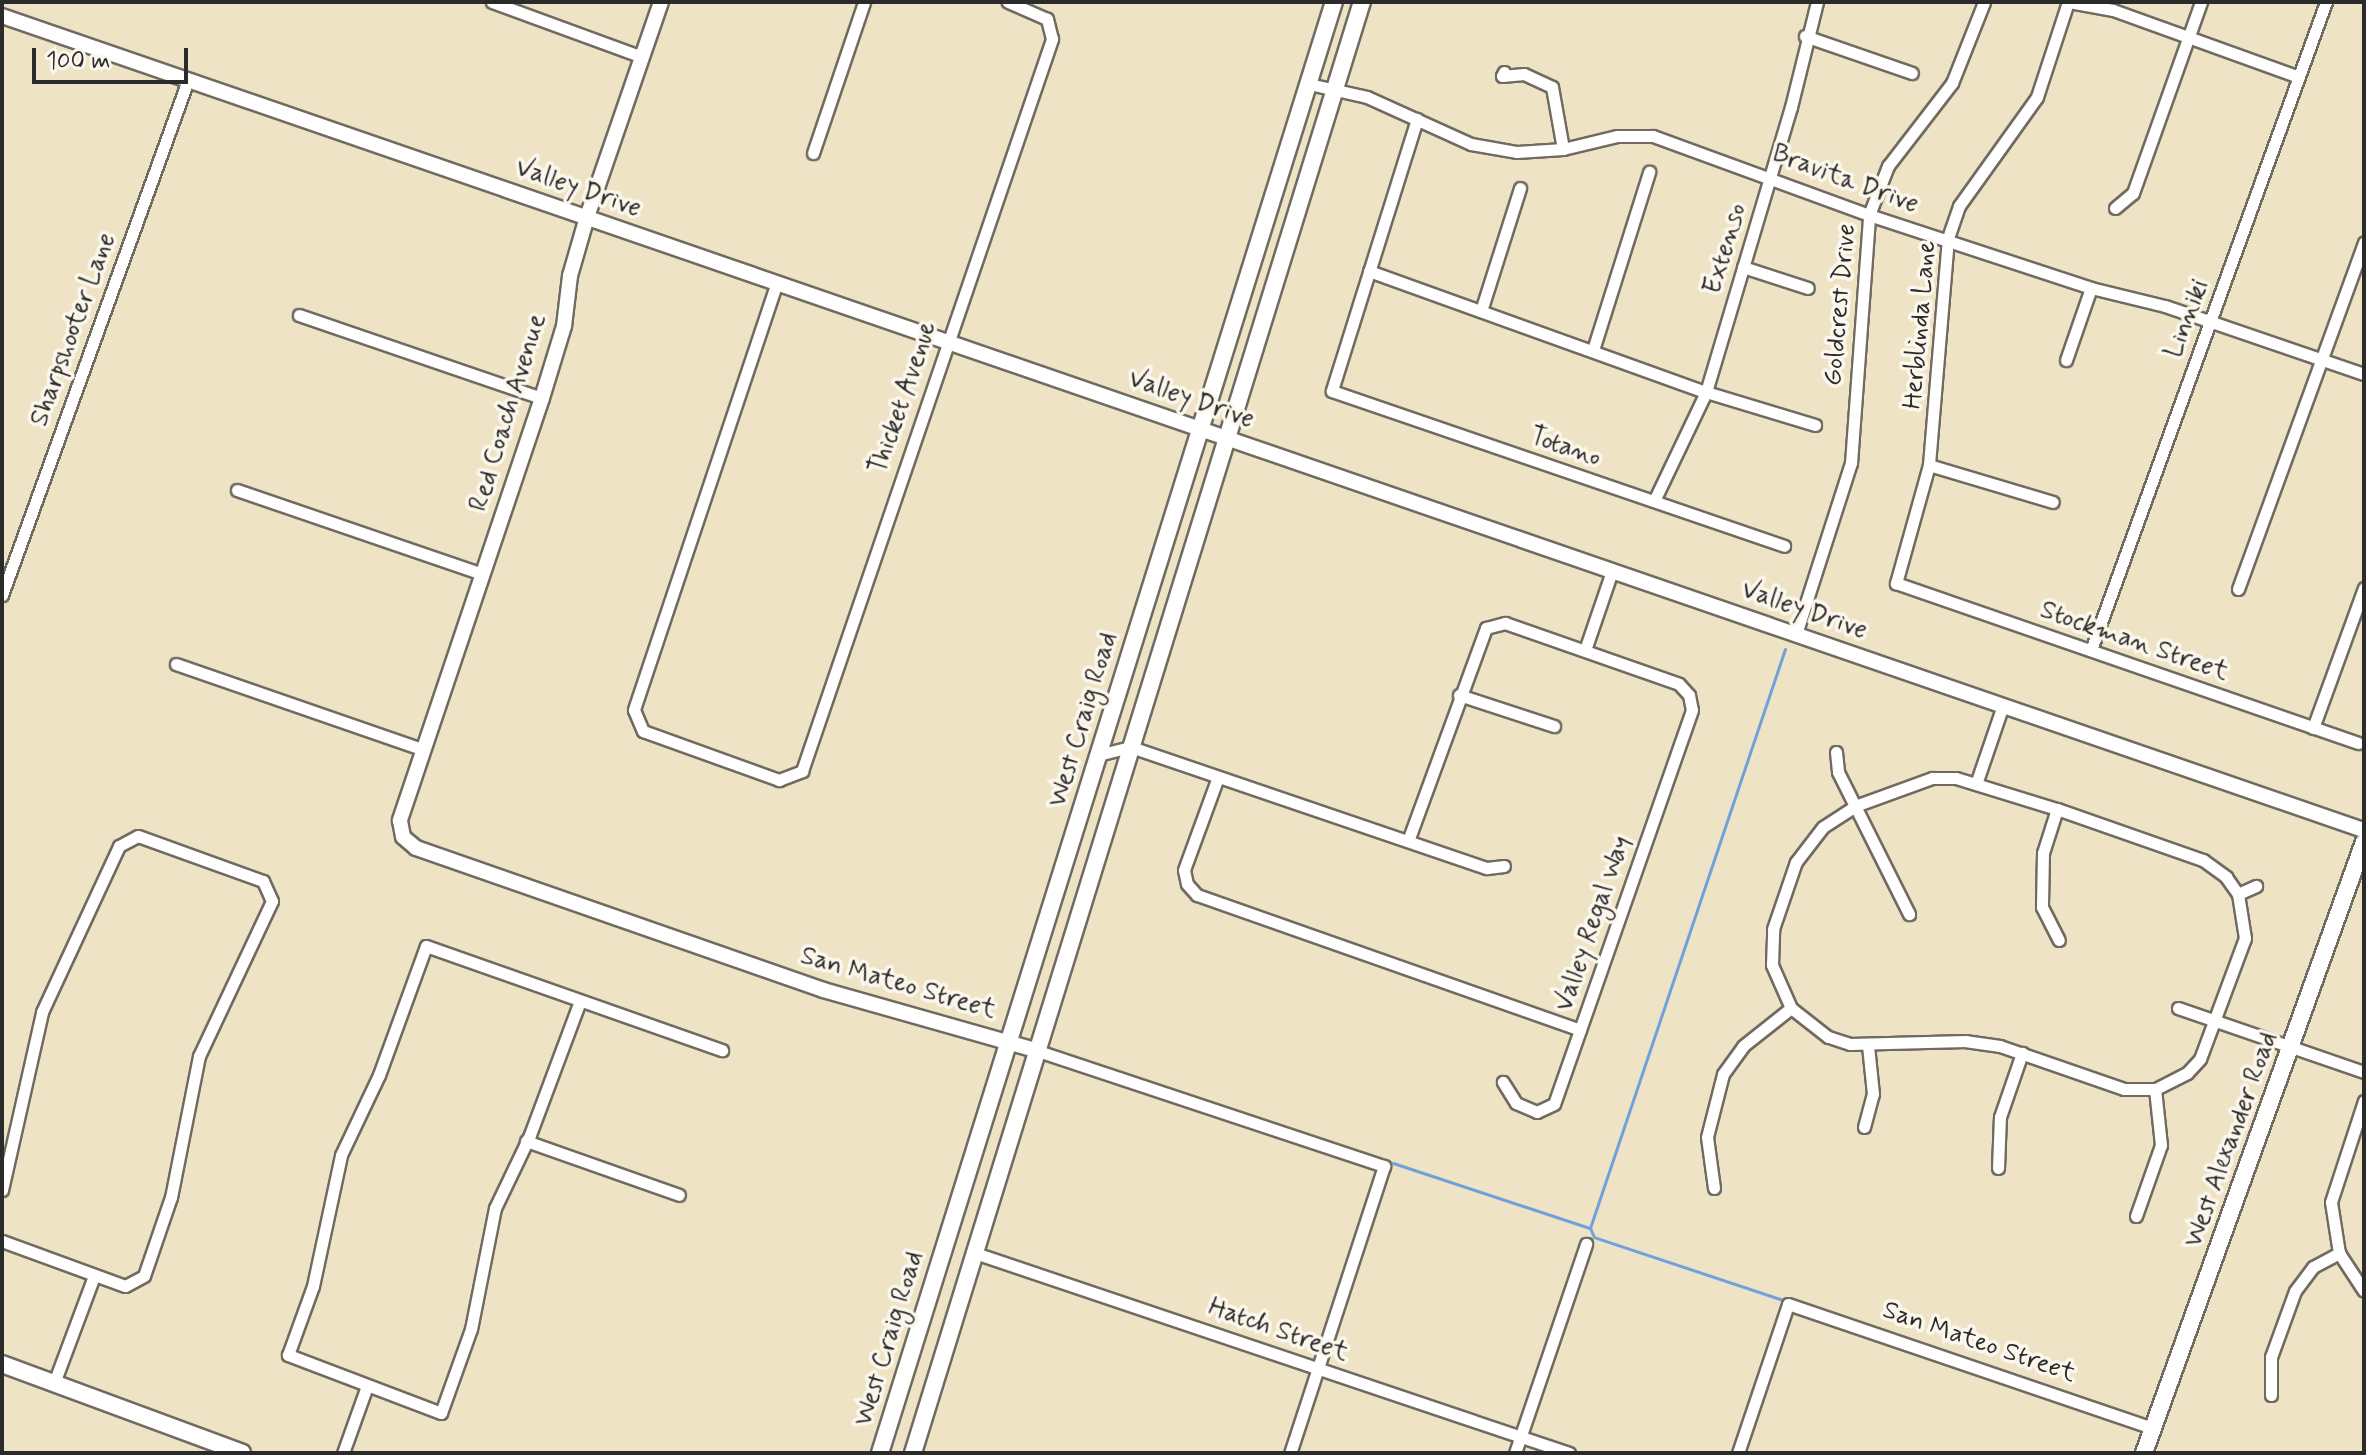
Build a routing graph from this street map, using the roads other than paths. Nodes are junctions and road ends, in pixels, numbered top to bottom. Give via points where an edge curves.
1 (492, 2) edge
2 (661, 2) edge
3 (864, 2) edge
4 (1008, 2) edge
5 (1334, 2) edge
6 (1362, 2) edge
7 (1817, 2) edge
8 (1984, 2) edge
9 (2068, 2) edge
10 (2201, 2) edge
11 (2326, 2) edge
12 (2, 16) edge
13 (1805, 36) junction
14 (2188, 37) junction
15 (642, 57) junction
16 (1504, 72) dead end
17 (1912, 73) dead end
18 (2299, 77) junction
19 (188, 80) junction
20 (1309, 84) junction
21 (1334, 92) junction
22 (1417, 119) junction
23 (1563, 149) junction
24 (813, 153) dead end
25 (1649, 172) dead end
26 (1771, 176) junction
27 (1520, 188) dead end
28 (2115, 208) dead end
29 (1869, 215) junction
30 (587, 217) junction
31 (1948, 238) junction
32 (2364, 242) edge
33 (1743, 267) junction
34 (1369, 271) junction
35 (777, 282) junction
36 (1808, 288) dead end
37 (2091, 288) junction
38 (1481, 311) junction
39 (299, 315) dead end
40 (2210, 321) junction
41 (946, 341) junction
42 (1593, 350) junction
43 (2321, 359) junction
44 (2066, 360) dead end
45 (2364, 374) edge
46 (1706, 392) junction
47 (542, 398) junction
48 (1815, 425) dead end
49 (1201, 429) junction
50 (1226, 438) junction
51 (1929, 465) junction
52 (237, 490) dead end
53 (1654, 501) junction
54 (2053, 502) dead end
55 (1784, 546) dead end
56 (1612, 571) junction
57 (483, 574) junction
58 (1896, 583) joint
59 (2364, 588) edge
60 (2238, 589) dead end
61 (2, 595) edge
62 (1796, 634) junction
63 (1585, 650) junction
64 (2091, 650) junction
65 (176, 664) dead end
66 (1459, 695) junction
67 (2003, 705) junction
68 (1554, 726) dead end
69 (2313, 728) junction
70 (2358, 743) dead end
71 (1131, 747) junction
72 (424, 750) junction
73 (1836, 752) dead end
74 (1098, 755) junction
75 (1218, 777) junction
76 (1976, 784) junction
77 (1855, 806) junction
78 (2057, 809) junction
79 (2364, 830) edge
80 (403, 837) joint
81 (1408, 841) junction
82 (2364, 842) edge
83 (1504, 866) dead end
84 (2256, 886) dead end
85 (2238, 894) junction
86 (1909, 914) dead end
87 (2059, 940) dead end
88 (580, 1001) junction
89 (1791, 1008) junction
90 (2178, 1008) dead end
91 (2214, 1020) junction
92 (1580, 1030) junction
93 (1009, 1041) junction
94 (1868, 1046) junction
95 (2290, 1049) junction
96 (722, 1050) dead end
97 (1035, 1050) junction
98 (2022, 1053) junction
99 (2364, 1072) edge
100 (1503, 1082) dead end
101 (2155, 1089) junction
102 (2364, 1101) edge
103 (1864, 1127) dead end
104 (526, 1141) junction
105 (1998, 1168) dead end
106 (1714, 1188) dead end
107 (2, 1190) edge
108 (679, 1195) dead end
109 (2136, 1216) dead end
110 (2, 1241) edge
111 (1586, 1244) dead end
112 (972, 1252) junction
113 (2339, 1253) junction
114 (94, 1276) junction
115 (2364, 1291) edge
116 (2, 1364) edge
117 (907, 1366) junction
118 (1319, 1368) junction
119 (936, 1376) junction
120 (54, 1383) junction
121 (367, 1386) junction
122 (2271, 1395) dead end
123 (2153, 1428) junction
124 (1520, 1437) junction
125 (242, 1453) edge
126 (343, 1453) edge
127 (880, 1453) edge
128 (913, 1453) edge
129 (1290, 1453) edge
130 (1515, 1453) edge
131 (1569, 1453) edge
132 (1738, 1453) edge
133 (2144, 1453) edge

1 - 15 street
2 - 15 street, Red Coach Avenue
3 - 24 street
4 - 41 street, Thicket Avenue via 1039,13 1052,28
5 - 20 main road, West Craig Road
6 - 21 main road, West Craig Road
7 - 13 street, Extenso
8 - 29 street, Goldcrest Drive via 1952,83 1888,166
9 - 14 street via 2113,10
9 - 31 street, Herblinda Lane via 2037,97 1959,206
10 - 14 street
11 - 18 street, Linniki
12 - 19 street, Valley Drive
13 - 17 street
13 - 26 street, Extenso
14 - 18 street
14 - 28 street via 2133,193
15 - 30 street, Red Coach Avenue
16 - 23 street via 1502,76 1524,74 1552,87
18 - 40 street, Linniki
19 - 30 street, Valley Drive
19 - 61 street, Sharpshooter Lane
20 - 21 street, Bravita Drive
20 - 49 main road, West Craig Road
21 - 22 street, Bravita Drive via 1367,97
21 - 50 main road, West Craig Road
22 - 23 street, Bravita Drive via 1471,144 1517,152
22 - 34 street
23 - 26 street, Bravita Drive via 1617,136 1653,136
25 - 42 street
26 - 29 street, Bravita Drive
26 - 33 street, Extenso
27 - 38 street
29 - 31 street, Bravita Drive
29 - 62 street, Goldcrest Drive via 1851,463
30 - 35 street, Valley Drive
30 - 47 street, Red Coach Avenue
31 - 37 street, Bravita Drive
31 - 51 street, Herblinda Lane
32 - 43 street
33 - 36 street
33 - 46 street, Extenso
34 - 38 street
34 - 53 street, Totano via 1332,391
35 - 41 street, Valley Drive
35 - 41 street, Thicket Avenue via 634,710 643,731 779,780 802,771
37 - 40 street, Bravita Drive
37 - 44 street
38 - 42 street
39 - 47 street
40 - 43 street, Bravita Drive
40 - 64 street, Linniki
41 - 49 street, Valley Drive
42 - 46 street
43 - 45 street, Bravita Drive
43 - 60 street
46 - 48 street
46 - 53 street, Extenso
47 - 57 street, Red Coach Avenue
49 - 50 street, Valley Drive
49 - 74 main road, West Craig Road
50 - 56 street, Valley Drive
50 - 71 main road, West Craig Road
51 - 54 street
51 - 58 street, Herblinda Lane
52 - 57 street
53 - 55 street, Totano
56 - 62 street, Valley Drive
56 - 63 street
57 - 72 street, Red Coach Avenue
58 - 64 street, Stockman Street
59 - 69 street
62 - 67 street, Valley Drive
63 - 66 street via 1495,623 1479,635
63 - 92 street, Valley Regal Way via 1679,684 1689,695 1692,710
64 - 69 street, Stockman Street
65 - 72 street
66 - 68 street
66 - 81 street
67 - 76 street
67 - 79 street, Valley Drive
69 - 70 street, Stockman Street
71 - 74 street
71 - 75 street
71 - 97 main road, West Craig Road
72 - 80 street, Red Coach Avenue via 400,821
73 - 77 street via 1838,772
74 - 93 main road, West Craig Road
75 - 81 street
75 - 92 street via 1184,870 1197,895
76 - 77 street via 1932,778
76 - 78 street
77 - 86 street
77 - 89 street via 1809,841 1796,862 1773,929 1772,965
78 - 85 street via 2203,860
78 - 87 street via 2043,853 2042,907
80 - 93 street, San Mateo Street via 416,848 823,990
81 - 83 street via 1487,868
82 - 95 main road, West Alexander Road
84 - 85 street
85 - 91 street via 2245,938
88 - 96 street
88 - 104 street
88 - 121 street via 426,946 379,1075 341,1155 313,1286 288,1355
89 - 94 street via 1828,1037
89 - 106 street via 1743,1046 1723,1074 1707,1137
90 - 91 street
91 - 95 street
91 - 101 street via 2200,1059 2187,1073
92 - 100 street, Valley Regal Way via 1549,1109 1537,1112 1516,1103
93 - 97 street, San Mateo Street
93 - 117 main road, West Craig Road
94 - 98 street via 1966,1041
94 - 103 street via 1873,1094
95 - 99 street
95 - 123 main road, West Alexander Road
97 - 112 main road, West Craig Road
97 - 118 street, San Mateo Street via 1384,1166
98 - 101 street via 2124,1089
98 - 105 street via 2000,1117
101 - 109 street via 2161,1145
102 - 113 street via 2331,1202
104 - 108 street
104 - 121 street via 495,1208 471,1329 441,1413
107 - 114 street via 42,1012 127,839 152,841 263,881 272,901 199,1056 171,1197 144,1276 135,1285
110 - 114 street
111 - 124 street
112 - 118 street, Hatch Street
112 - 119 main road, West Craig Road
113 - 115 street
113 - 122 street via 2313,1267 2295,1291 2271,1357
114 - 120 street
116 - 120 main road
117 - 119 main road
117 - 127 main road, West Craig Road
118 - 124 street, Hatch Street
118 - 129 street
119 - 128 main road, West Craig Road
120 - 125 main road
121 - 126 street
123 - 132 street, San Mateo Street via 1788,1304
123 - 133 main road, West Alexander Road
124 - 130 street
124 - 131 street, Hatch Street

